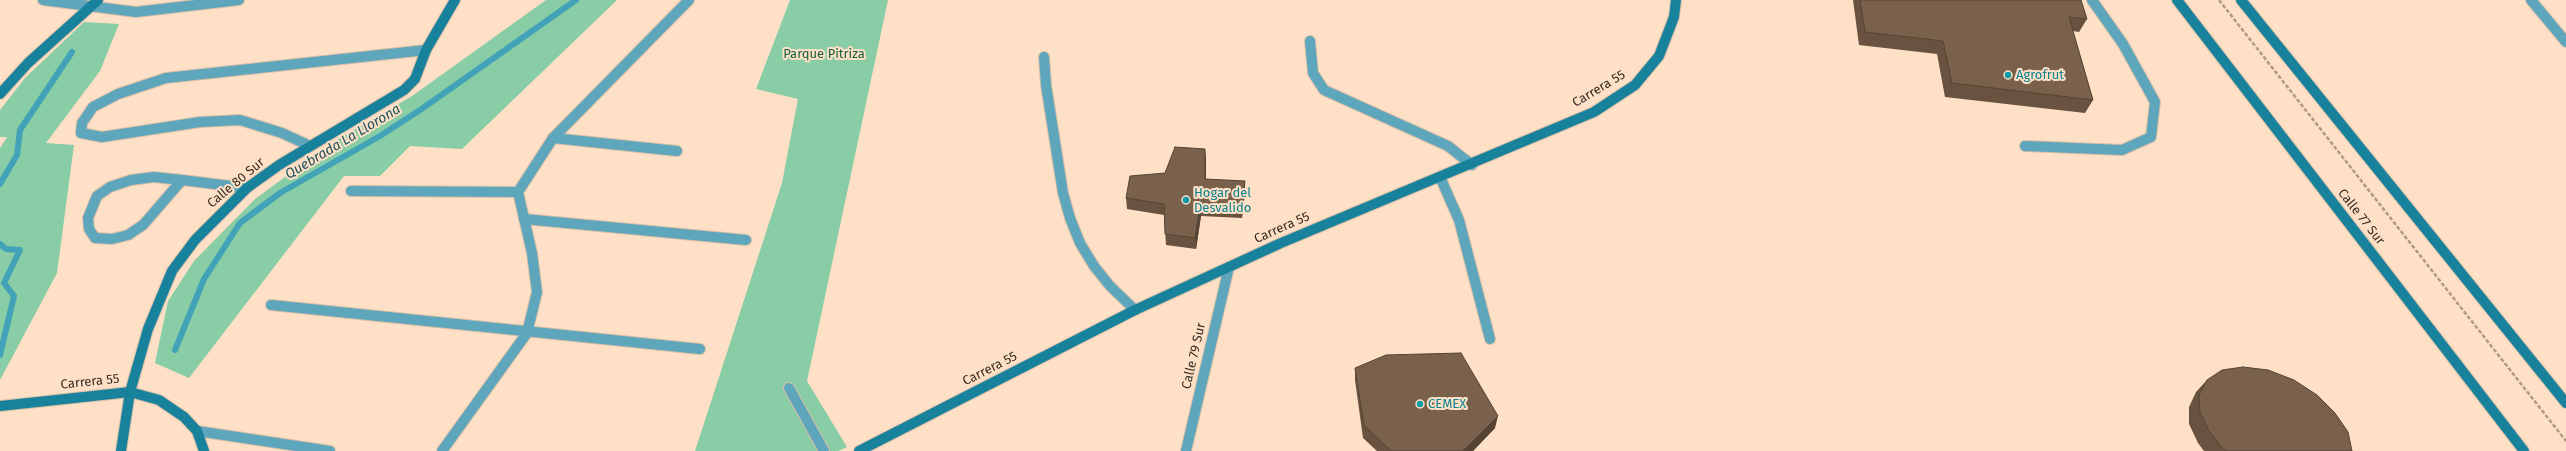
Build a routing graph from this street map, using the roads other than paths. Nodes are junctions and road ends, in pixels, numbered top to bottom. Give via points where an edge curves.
1 (43, 0) edge
2 (98, 0) edge
3 (239, 0) edge
4 (455, 0) edge
5 (689, 0) edge
6 (1676, 0) edge
7 (2092, 0) edge
8 (2177, 0) edge
9 (2242, 0) edge
10 (2531, 0) edge
11 (91, 6) junction
12 (1310, 41) dead end
13 (2566, 42) edge
14 (426, 50) junction
15 (1044, 57) dead end
16 (0, 94) edge
17 (552, 138) junction
18 (310, 146) junction
19 (2025, 146) dead end
20 (677, 151) dead end
21 (1472, 165) junction
22 (1440, 177) junction
23 (182, 180) junction
24 (247, 188) junction
25 (351, 190) dead end
26 (518, 192) junction
27 (524, 219) junction
28 (746, 240) dead end
29 (1229, 267) junction
30 (271, 304) dead end
31 (1135, 310) junction
32 (527, 333) junction
33 (1490, 339) dead end
34 (700, 349) dead end
35 (789, 388) dead end
36 (130, 392) junction
37 (2566, 403) edge
38 (0, 406) edge
39 (197, 431) junction
40 (121, 451) edge
41 (204, 451) edge
42 (330, 451) edge
43 (442, 451) edge
44 (824, 451) edge
45 (859, 451) edge
46 (1186, 451) edge
47 (2524, 451) edge

1 - 11 street
2 - 11 street
3 - 11 street via 149,12
4 - 14 street, Calle 80 Sur
5 - 17 street
6 - 21 street, Carrera 55 via 1674,17 1659,56 1635,85 1594,112
7 - 19 street via 2123,44 2155,102 2151,137 2122,150
8 - 47 street, Calle 77 Sur
9 - 37 street
10 - 13 street
11 - 16 street via 28,63
12 - 21 street via 1313,73 1324,90 1448,146
14 - 18 street, Calle 80 Sur via 415,78 404,90
14 - 18 street via 166,78 118,94 92,107 82,123 81,133 102,137 200,122 240,120
15 - 31 street via 1046,85 1070,218 1080,243 1094,266
17 - 20 street
17 - 26 street
18 - 24 street, Calle 80 Sur
21 - 22 street, Carrera 55
22 - 29 street, Carrera 55
22 - 33 street via 1459,220
23 - 23 street via 154,177 110,186 97,196 88,218 89,229 96,238 112,239 128,235 143,225
23 - 24 street
24 - 36 street, Calle 80 Sur via 195,240 172,271 148,329
25 - 26 street
26 - 27 street
27 - 28 street
27 - 32 street via 537,292
29 - 31 street, Carrera 55
29 - 46 street, Calle 79 Sur
30 - 32 street
31 - 45 street, Carrera 55
32 - 34 street
32 - 43 street
35 - 44 street
36 - 38 street, Carrera 55
36 - 39 street, Carrera 55 via 159,400 184,417
36 - 40 street, Calle 80 Sur
39 - 41 street, Carrera 55
39 - 42 street

